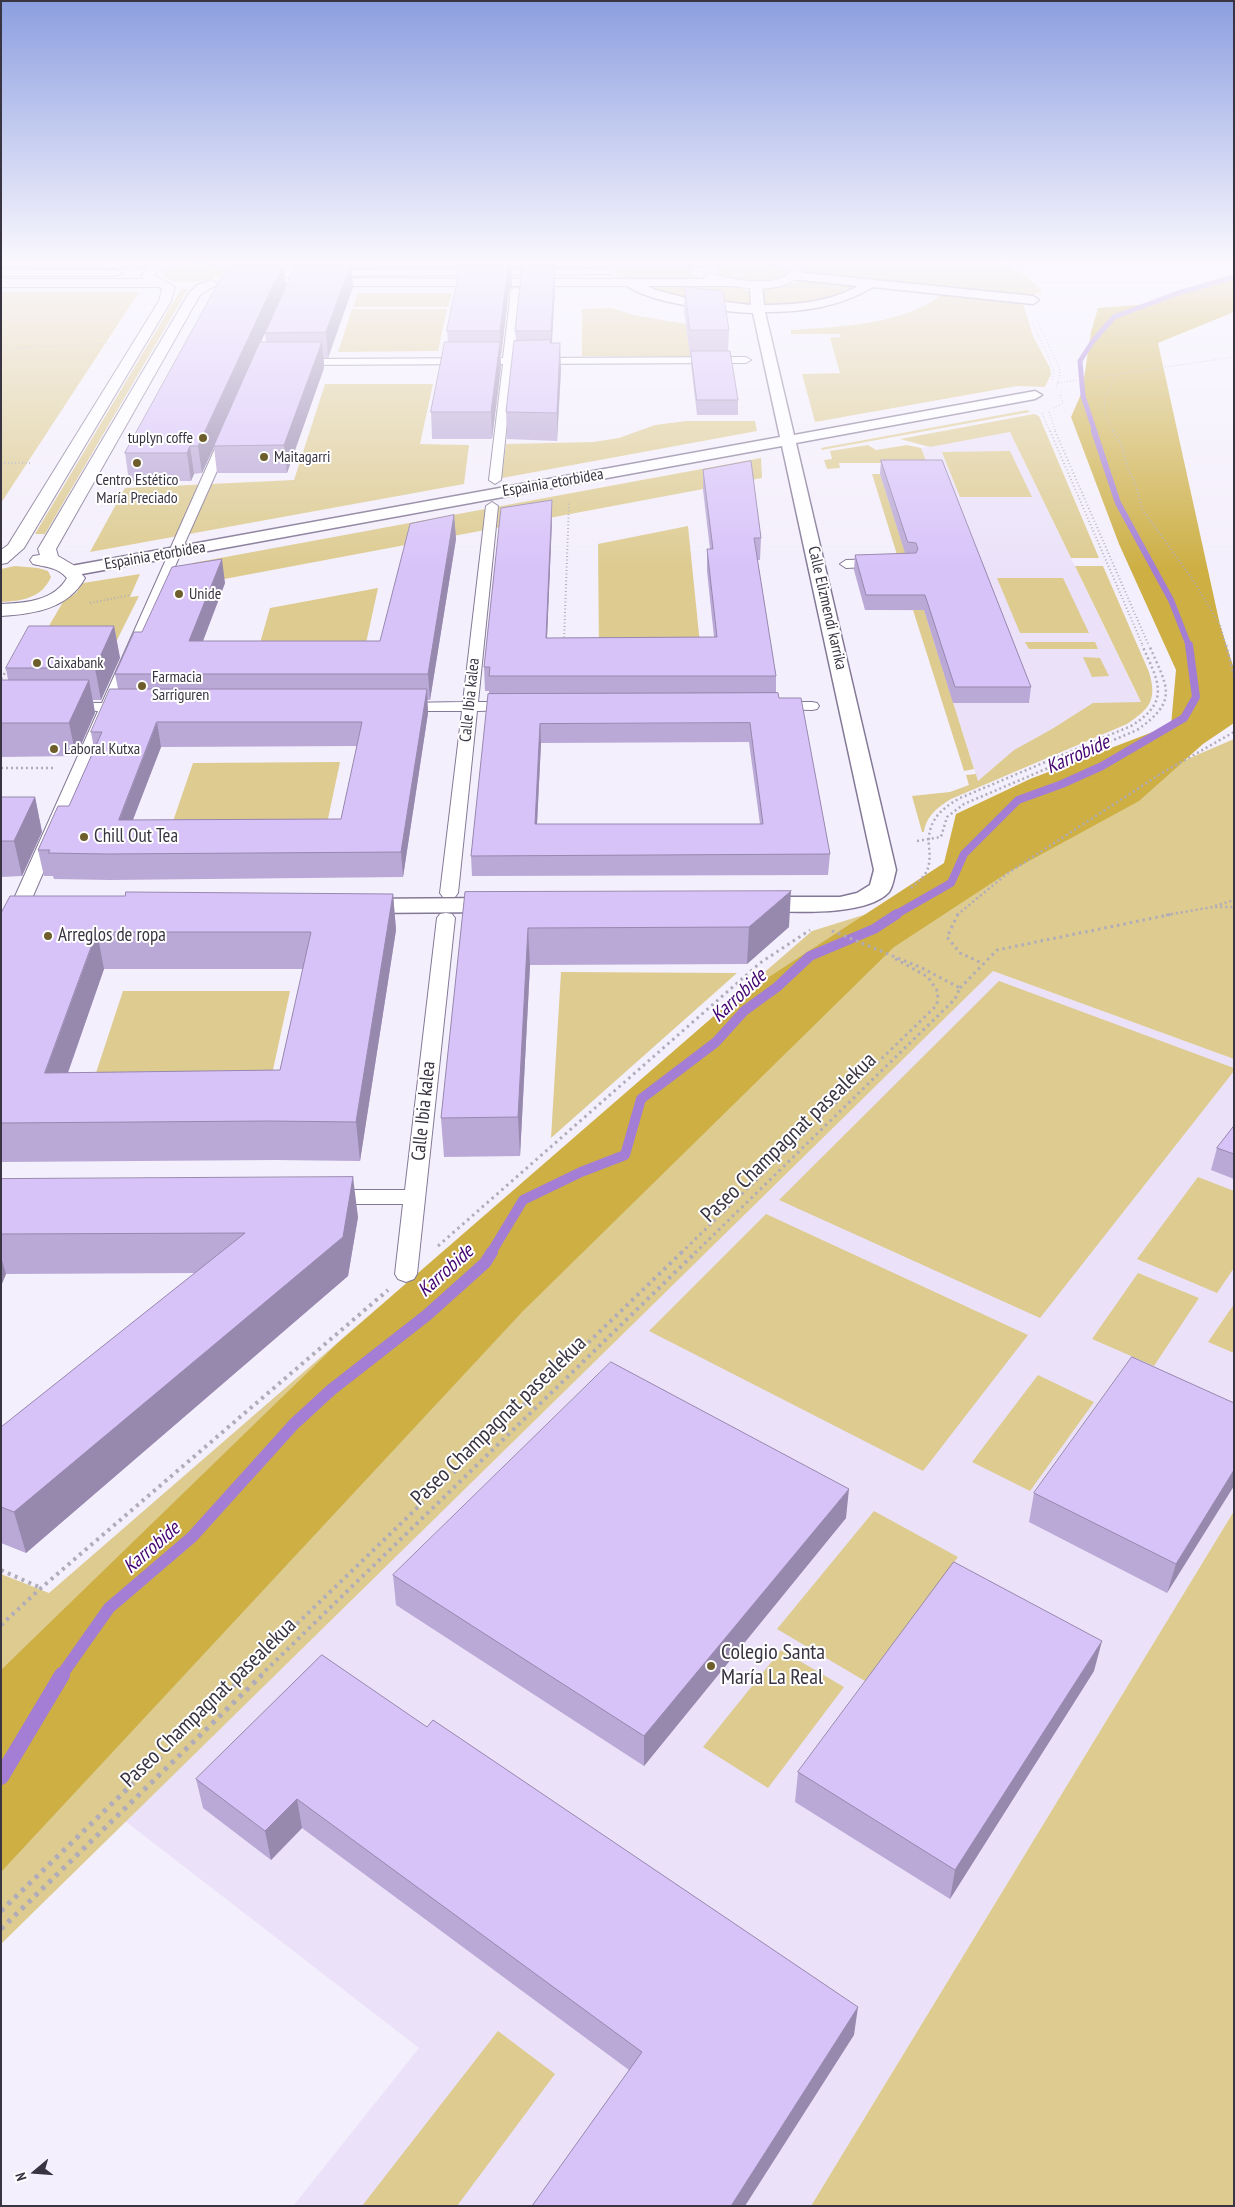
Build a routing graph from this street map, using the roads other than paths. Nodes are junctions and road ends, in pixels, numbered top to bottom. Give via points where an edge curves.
1 (128, 363) edge
2 (155, 363) edge
3 (508, 363) edge
4 (771, 363) edge
5 (1035, 395) dead end
6 (230, 428) edge
7 (789, 440) junction
8 (495, 480) dead end
9 (492, 506) dead end
10 (1, 560) edge
11 (890, 563) edge
12 (846, 564) dead end
13 (64, 567) junction
14 (7, 610) edge
15 (2, 628) edge
16 (470, 706) junction
17 (525, 706) edge
18 (764, 706) edge
19 (812, 706) dead end
20 (49, 707) edge
21 (107, 707) junction
22 (146, 707) edge
23 (391, 707) edge
24 (449, 893) dead end
25 (732, 904) edge
26 (516, 905) edge
27 (338, 906) edge
28 (18, 910) edge
29 (446, 918) dead end
30 (414, 1197) junction
31 (306, 1198) edge
32 (406, 1274) dead end

1 - 10 street via 15,548
2 - 13 street via 48,549 50,558
3 - 8 street
4 - 7 street, Calle Elizmendi karrika
5 - 7 street, Espainia etorbidea
6 - 21 street
7 - 13 street, Espainia etorbidea
7 - 25 street, Calle Elizmendi karrika via 885,870 880,888 865,898 840,904
9 - 16 street, Calle Ibia kalea
10 - 13 street via 32,560
11 - 12 street, Calle Elizmendi karrika
13 - 14 street via 76,578 65,594
14 - 15 street
16 - 17 street
16 - 23 street
16 - 24 street, Calle Ibia kalea
18 - 19 street
20 - 21 street
21 - 22 street
21 - 28 street
26 - 27 street
29 - 30 street, Calle Ibia kalea
30 - 31 street
30 - 32 street, Calle Ibia kalea

